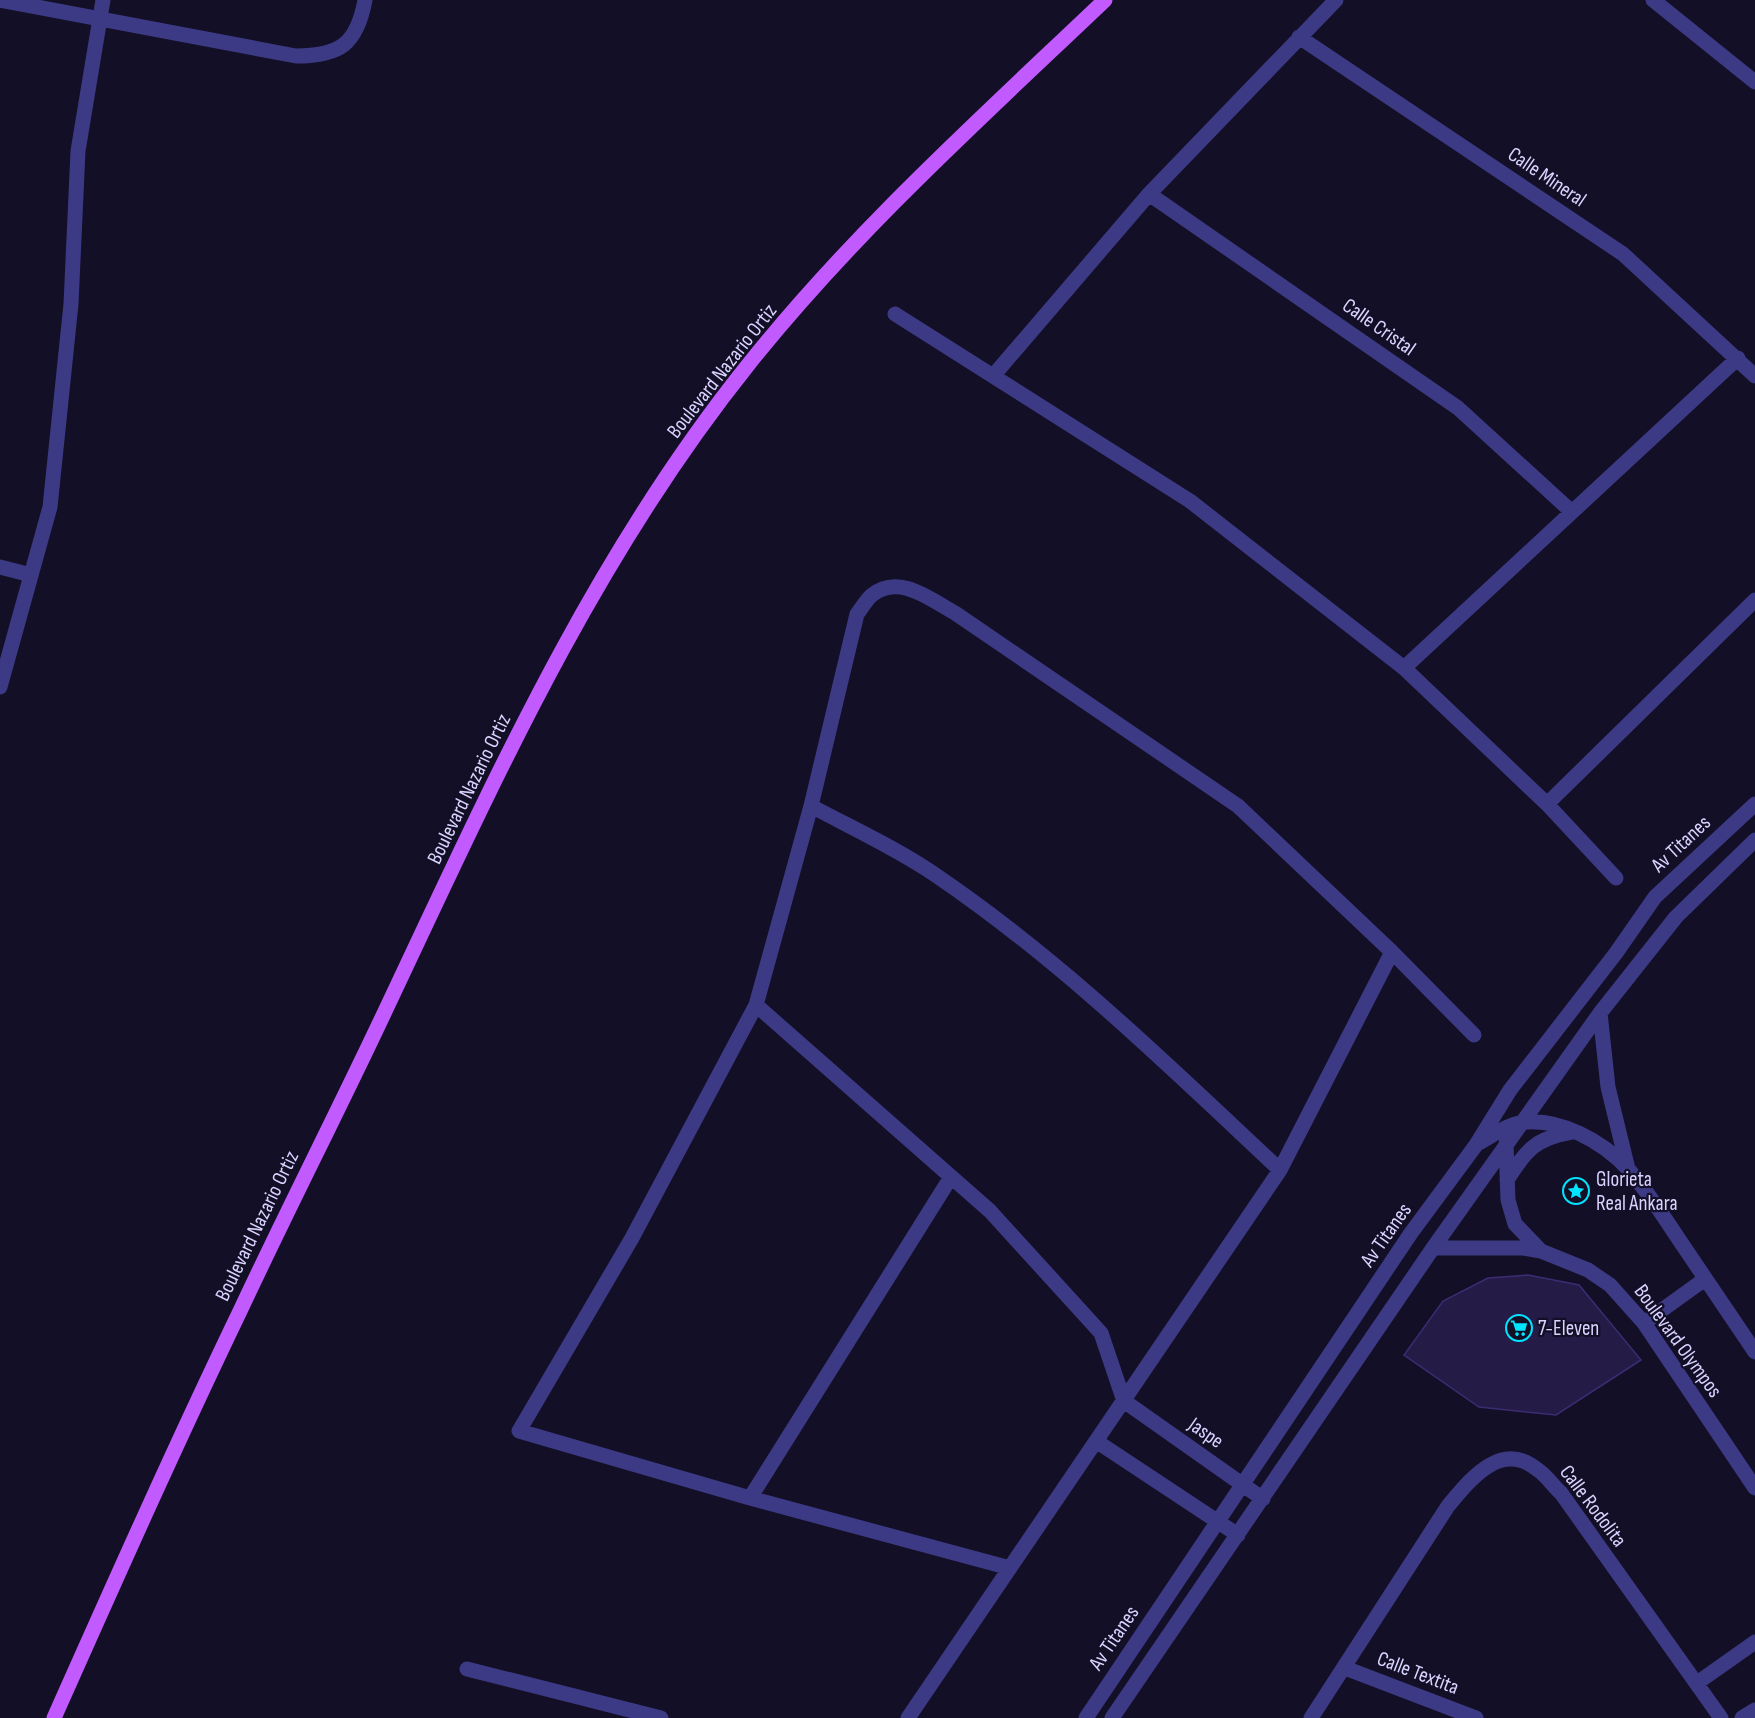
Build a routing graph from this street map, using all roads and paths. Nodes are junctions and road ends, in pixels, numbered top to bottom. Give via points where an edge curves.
1 (0, 0) edge
2 (103, 0) edge
3 (364, 0) edge
4 (1105, 0) edge
5 (1336, 0) edge
6 (1653, 0) edge
7 (99, 19) junction
8 (1299, 37) junction
9 (1755, 82) edge
10 (1149, 194) junction
11 (894, 314) dead end
12 (1738, 358) junction
13 (1755, 375) edge
14 (993, 376) junction
15 (1572, 512) junction
16 (0, 567) edge
17 (31, 574) junction
18 (1755, 600) edge
19 (1404, 668) junction
20 (0, 687) edge
21 (1546, 804) junction
22 (1755, 804) edge
23 (811, 806) junction
24 (1755, 840) edge
25 (1616, 878) dead end
26 (1392, 952) junction
27 (756, 1005) junction
28 (1600, 1013) junction
29 (1474, 1035) dead end
30 (1510, 1090) junction
31 (1514, 1125) junction
32 (1575, 1132) junction
33 (1476, 1145) junction
34 (1506, 1145) junction
35 (1628, 1169) junction
36 (1280, 1170) junction
37 (951, 1177) junction
38 (1508, 1180) junction
39 (1433, 1248) junction
40 (1540, 1251) junction
41 (1705, 1279) junction
42 (1644, 1323) junction
43 (1755, 1352) edge
44 (1124, 1401) junction
45 (1096, 1441) junction
46 (1243, 1485) junction
47 (1755, 1488) edge
48 (750, 1498) junction
49 (1263, 1498) junction
50 (1218, 1522) junction
51 (1238, 1535) junction
52 (1010, 1568) junction
53 (1755, 1642) edge
54 (1345, 1668) junction
55 (467, 1670) dead end
56 (1696, 1683) junction
57 (1755, 1710) edge
58 (54, 1718) edge
59 (662, 1718) edge
60 (908, 1718) edge
61 (1086, 1718) edge
62 (1112, 1718) edge
63 (1311, 1718) edge
64 (1476, 1718) edge
65 (1721, 1718) edge
66 (1742, 1718) edge

1 - 7 street
2 - 7 street
3 - 7 street via 355,33 342,46 321,56 296,56
4 - 58 main road, Boulevard Nazario Ortiz via 926,172 747,365 653,498 585,605 453,866 240,1310
5 - 8 street
6 - 9 street
7 - 17 street via 78,151 71,304 57,457 50,507
8 - 10 street
8 - 12 street, Calle Mineral via 1623,254
10 - 14 street
10 - 15 street, Calle Cristal via 1458,408
11 - 14 street
12 - 13 street, Calle Mineral
12 - 15 street
14 - 19 street via 1190,501
15 - 19 street
16 - 17 street
17 - 20 street
18 - 21 street
19 - 21 street
21 - 25 street
22 - 30 street, Av Titanes via 1655,897
23 - 26 street via 857,614 873,594 895,585 916,590 1238,806
23 - 27 street
23 - 36 street via 933,873 1020,936 1117,1017
24 - 28 street, Av Titanes via 1676,917
26 - 29 street
26 - 36 street
27 - 37 street
27 - 48 street via 632,1238 519,1431
28 - 31 street, Av Titanes
28 - 35 street via 1608,1087
30 - 31 street via 1506,1119
30 - 33 street, Av Titanes
31 - 32 street via 1546,1122
31 - 33 street
31 - 34 street, Av Titanes
32 - 35 street via 1605,1149
32 - 38 street via 1553,1135 1525,1151
33 - 46 street, Av Titanes via 1411,1233
34 - 38 street
34 - 39 street, Av Titanes
35 - 41 street
36 - 44 street
37 - 44 street via 990,1210 1101,1333
37 - 48 street
38 - 40 street via 1508,1200 1515,1224
39 - 40 street, Boulevard Olympos
39 - 49 street, Av Titanes
40 - 42 street, Boulevard Olympos via 1564,1258 1596,1275
41 - 42 street
41 - 43 street
42 - 47 street, Boulevard Olympos
44 - 45 street
44 - 46 street, Jaspe
45 - 50 street
45 - 52 street
46 - 49 street, Jaspe
46 - 50 street, Av Titanes
48 - 52 street
49 - 51 street, Av Titanes
50 - 51 street
50 - 61 street, Av Titanes
51 - 62 street, Av Titanes
52 - 60 street
53 - 56 street
54 - 56 street, Calle Rodolita via 1448,1506 1472,1477 1491,1462 1514,1459 1537,1468 1561,1493
54 - 63 street, Calle Rodolita
54 - 64 street, Calle Textita
55 - 59 street
56 - 65 street, Calle Rodolita
57 - 66 street

